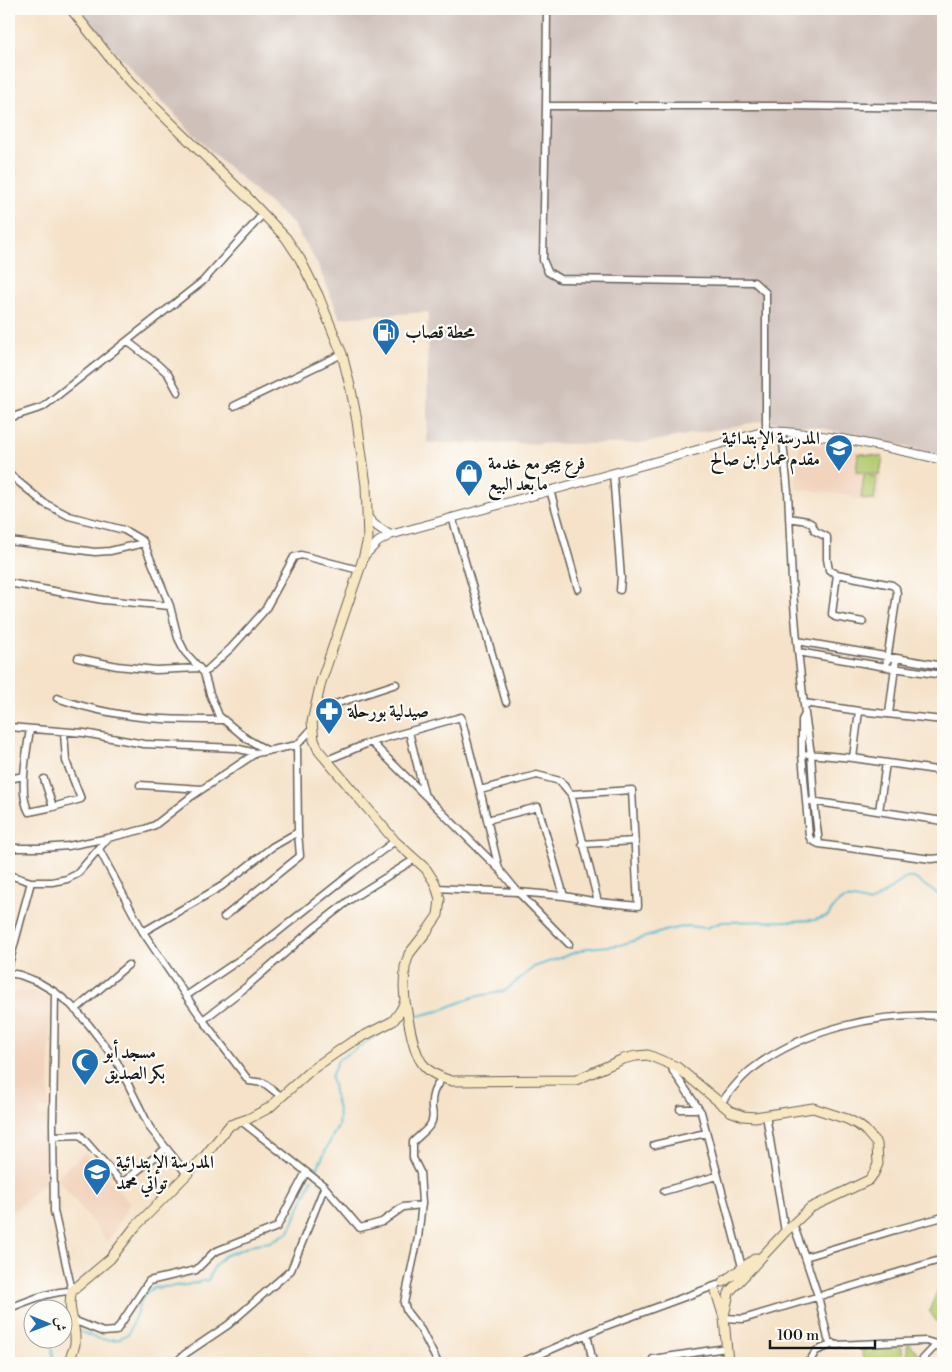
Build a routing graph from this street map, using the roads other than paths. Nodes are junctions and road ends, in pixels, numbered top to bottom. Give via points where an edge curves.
1 (71, 9) edge
2 (547, 9) edge
3 (546, 106) junction
4 (943, 108) edge
5 (263, 214) junction
6 (127, 341) junction
7 (342, 354) junction
8 (178, 392) dead end
9 (234, 406) dead end
10 (9, 418) edge
11 (766, 431) junction
12 (782, 432) junction
13 (943, 460) edge
14 (613, 473) junction
15 (9, 474) edge
16 (550, 490) junction
17 (367, 517) junction
18 (452, 517) junction
19 (789, 518) junction
20 (390, 535) junction
21 (9, 541) edge
22 (144, 543) junction
23 (363, 558) junction
24 (359, 570) junction
25 (837, 574) junction
26 (9, 582) edge
27 (578, 589) dead end
28 (620, 590) dead end
29 (170, 606) junction
30 (863, 622) dead end
31 (797, 641) junction
32 (798, 652) junction
33 (887, 657) junction
34 (78, 658) dead end
35 (896, 658) junction
36 (943, 666) edge
37 (886, 667) junction
38 (199, 668) junction
39 (895, 668) junction
40 (204, 674) junction
41 (943, 675) edge
42 (396, 684) dead end
43 (57, 698) dead end
44 (506, 702) dead end
45 (804, 703) junction
46 (859, 710) junction
47 (314, 711) junction
48 (805, 714) junction
49 (890, 714) junction
50 (224, 720) junction
51 (943, 720) edge
52 (9, 726) edge
53 (30, 729) junction
54 (312, 729) junction
55 (64, 732) junction
56 (409, 732) junction
57 (371, 742) junction
58 (297, 746) junction
59 (268, 751) junction
60 (256, 753) junction
61 (802, 754) junction
62 (811, 754) junction
63 (853, 758) junction
64 (327, 760) junction
65 (886, 763) junction
66 (943, 771) edge
67 (24, 776) junction
68 (44, 779) dead end
69 (9, 780) edge
70 (140, 785) dead end
71 (202, 790) junction
72 (480, 790) junction
73 (424, 794) junction
74 (571, 794) junction
75 (805, 800) junction
76 (814, 801) junction
77 (53, 807) junction
78 (879, 811) junction
79 (487, 820) junction
80 (943, 821) edge
81 (298, 832) junction
82 (108, 838) junction
83 (634, 840) junction
84 (395, 841) junction
85 (582, 844) junction
86 (819, 844) junction
87 (9, 848) edge
88 (99, 849) junction
89 (943, 856) edge
90 (415, 859) junction
91 (499, 869) junction
92 (9, 875) edge
93 (31, 882) junction
94 (437, 888) junction
95 (518, 892) junction
96 (564, 896) junction
97 (598, 902) junction
98 (224, 916) dead end
99 (143, 932) junction
100 (569, 944) dead end
101 (9, 964) edge
102 (128, 965) dead end
103 (9, 973) edge
104 (55, 992) junction
105 (186, 996) junction
106 (405, 1001) junction
107 (75, 1010) junction
108 (943, 1016) edge
109 (203, 1020) junction
110 (671, 1064) junction
111 (442, 1078) junction
112 (282, 1097) junction
113 (721, 1103) junction
114 (680, 1109) dead end
115 (698, 1109) junction
116 (766, 1115) junction
117 (241, 1121) junction
118 (706, 1132) junction
119 (53, 1136) junction
120 (654, 1145) dead end
121 (165, 1148) junction
122 (187, 1174) junction
123 (311, 1176) junction
124 (717, 1176) junction
125 (324, 1188) junction
126 (664, 1191) dead end
127 (422, 1206) junction
128 (943, 1217) edge
129 (793, 1224) junction
130 (785, 1232) junction
131 (770, 1248) junction
132 (805, 1257) junction
133 (943, 1258) edge
134 (742, 1267) junction
135 (719, 1287) junction
136 (72, 1292) junction
137 (729, 1292) junction
138 (818, 1296) junction
139 (9, 1308) edge
140 (724, 1318) junction
141 (74, 1326) junction
142 (587, 1334) junction
143 (943, 1338) edge
144 (833, 1344) junction
145 (936, 1344) junction
146 (726, 1348) junction
147 (943, 1350) edge
148 (653, 1359) dead end
149 (68, 1363) edge
150 (175, 1363) edge
151 (438, 1363) edge
152 (520, 1363) edge
153 (593, 1363) edge
154 (728, 1363) edge
155 (796, 1363) edge
156 (919, 1363) edge

1 - 5 main road via 130,83
2 - 3 street
3 - 4 street
3 - 11 street via 543,260 548,272 560,279 754,282 766,293
5 - 6 street via 203,281
5 - 7 main road via 286,238 300,259
6 - 8 street via 168,374
6 - 10 street via 43,407
7 - 9 street
7 - 17 main road via 357,421
11 - 12 street
11 - 14 street
12 - 13 street via 878,446
12 - 19 street
14 - 16 street
14 - 28 street
15 - 22 street via 44,502 69,516 124,530
16 - 18 street
16 - 27 street
17 - 20 street
17 - 23 main road via 368,539
18 - 20 street
18 - 44 street
19 - 25 street via 807,521 815,531 827,537 829,570
19 - 31 street
20 - 23 street
21 - 22 street via 95,552
22 - 29 street
23 - 24 main road
24 - 40 street via 300,555 294,557 265,610
24 - 47 main road
25 - 30 street via 832,614
25 - 33 street via 896,588
26 - 29 street via 103,600
29 - 38 street via 178,638
31 - 32 street
31 - 33 street
32 - 37 street
32 - 45 street
33 - 35 street
33 - 37 street
34 - 38 street via 156,670
35 - 36 street
35 - 39 street
37 - 39 street
38 - 40 street
39 - 41 street
39 - 49 street
40 - 50 street via 219,716
42 - 47 street
43 - 50 street via 120,714 162,719
45 - 46 street
45 - 48 street
46 - 49 street
46 - 63 street
47 - 54 main road
48 - 61 street via 802,720
48 - 62 street
49 - 51 street
50 - 59 street
52 - 53 street
53 - 55 street
53 - 67 street
54 - 58 street
54 - 64 main road via 319,751
55 - 60 street via 144,744 235,748
55 - 77 street via 66,760 81,799
56 - 57 street
56 - 72 street via 461,717
56 - 73 street
57 - 64 street
57 - 73 street
58 - 59 street
58 - 81 street
59 - 60 street
60 - 71 street
61 - 62 street
61 - 75 street
62 - 63 street
62 - 76 street
63 - 65 street
64 - 84 main road
65 - 66 street
65 - 78 street
67 - 69 street
67 - 77 street via 24,799 29,812
68 - 77 street
70 - 71 street
71 - 82 street via 155,825
72 - 74 street via 537,775 560,781
72 - 79 street
73 - 91 street
74 - 83 street via 632,790
74 - 85 street
75 - 76 street
75 - 86 street via 809,836
76 - 78 street
76 - 86 street
78 - 80 street
79 - 91 street
79 - 96 street via 538,807
81 - 98 street via 300,856
81 - 99 street via 272,847 222,886
82 - 87 street via 68,846
82 - 88 street
83 - 85 street
83 - 97 street via 638,906
84 - 90 main road
84 - 105 street via 260,946
85 - 97 street
86 - 89 street via 931,859
88 - 93 street via 77,874 67,879
88 - 99 street
90 - 94 main road via 426,869
90 - 109 street via 351,899
91 - 95 street
92 - 93 street
93 - 101 street
94 - 95 street
94 - 106 main road via 440,898 438,915 409,954 405,967
95 - 96 street
95 - 100 street
96 - 97 street
99 - 105 street
102 - 107 street
103 - 104 street via 38,982
104 - 107 street
104 - 119 street
105 - 109 street
106 - 111 main road via 421,1062
106 - 112 main road via 393,1021 350,1043 311,1070
107 - 121 street via 117,1062 150,1128
108 - 113 street via 866,1020 794,1043 750,1070
109 - 112 street via 249,1081 264,1083
110 - 111 main road via 648,1055 622,1059 576,1080 452,1081
110 - 113 main road
110 - 115 street
111 - 127 street via 434,1089 432,1122 413,1142 413,1158 422,1182
112 - 117 main road via 269,1108
113 - 116 main road via 743,1116
114 - 115 street
115 - 118 street
116 - 129 main road via 813,1108 825,1111 857,1124 877,1144 878,1164 869,1180 810,1208
116 - 130 street
117 - 122 main road via 230,1125
117 - 123 street
118 - 120 street
118 - 124 street
119 - 121 street via 80,1135 122,1183
119 - 136 street via 54,1211
121 - 122 street
122 - 136 main road via 135,1227 110,1259
123 - 125 street
123 - 141 street via 277,1227 214,1252 196,1270 149,1281 116,1331 103,1332
124 - 126 street
124 - 134 street
125 - 127 street via 360,1228 382,1222 404,1207
125 - 150 street via 290,1270 228,1325
127 - 151 street via 404,1303
128 - 132 street
129 - 130 main road
129 - 132 street
130 - 131 main road
131 - 134 main road
131 - 137 main road
132 - 138 street
133 - 138 street
134 - 135 main road
135 - 137 main road via 728,1285
135 - 137 main road via 719,1296
135 - 140 main road
135 - 142 street
136 - 139 street via 50,1293
136 - 141 main road
137 - 140 main road
138 - 140 street via 743,1319
138 - 144 street via 828,1339
140 - 146 main road
141 - 149 main road via 75,1345
142 - 152 street
142 - 153 street
143 - 145 street
144 - 145 street via 926,1341
144 - 155 street via 816,1351 809,1362
145 - 147 street
145 - 156 street
146 - 148 street
146 - 154 main road

